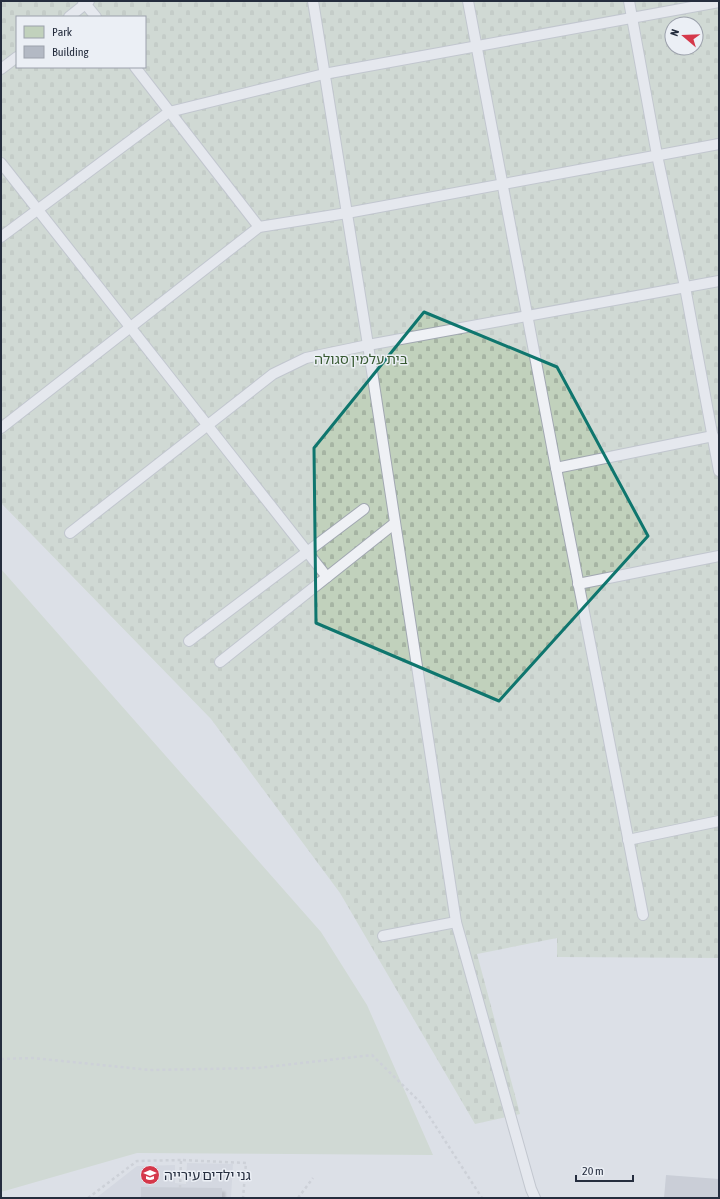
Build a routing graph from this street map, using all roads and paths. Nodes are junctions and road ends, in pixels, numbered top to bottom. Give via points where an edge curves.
1 (313, 1) edge
2 (468, 1) edge
3 (629, 1) edge
4 (86, 2) edge
5 (719, 2) edge
6 (70, 16) edge
7 (95, 16) edge
8 (632, 18) junction
9 (477, 47) junction
10 (16, 58) edge
11 (135, 68) edge
12 (1, 69) edge
13 (324, 74) junction
14 (169, 112) junction
15 (719, 144) edge
16 (658, 155) junction
17 (1, 164) edge
18 (502, 184) junction
19 (38, 210) junction
20 (347, 213) junction
21 (259, 227) junction
22 (1, 237) edge
23 (719, 281) edge
24 (685, 287) junction
25 (527, 316) junction
26 (130, 327) junction
27 (368, 345) junction
28 (208, 426) junction
29 (1, 428) edge
30 (713, 436) junction
31 (556, 468) junction
32 (719, 471) edge
33 (364, 509) dead end
34 (395, 523) junction
35 (70, 533) dead end
36 (308, 552) junction
37 (719, 556) edge
38 (328, 577) junction
39 (578, 584) junction
40 (189, 642) dead end
41 (220, 662) dead end
42 (719, 821) edge
43 (628, 840) junction
44 (643, 915) dead end
45 (456, 922) junction
46 (383, 936) dead end
47 (1, 1059) edge
48 (181, 1160) junction
49 (313, 1178) dead end
50 (180, 1188) dead end
51 (88, 1198) edge
52 (244, 1198) edge
53 (298, 1198) edge
54 (482, 1198) edge
55 (535, 1198) edge

1 - 13 lane
2 - 9 lane
3 - 8 lane
4 - 6 lane
4 - 7 lane
5 - 8 lane
8 - 9 lane
8 - 16 lane
9 - 13 lane
9 - 18 lane
10 - 12 lane
11 - 14 lane
13 - 14 lane
13 - 20 lane
14 - 19 lane
14 - 21 lane
15 - 16 lane
16 - 18 lane
16 - 24 lane
17 - 19 lane
18 - 20 lane
18 - 25 lane
19 - 22 lane
19 - 26 lane
20 - 21 lane
20 - 27 lane
21 - 26 lane
23 - 24 lane
24 - 25 lane
24 - 30 lane
25 - 27 lane
25 - 31 lane
26 - 28 lane
26 - 29 lane
27 - 28 lane via 306,358 274,374
27 - 34 lane
28 - 35 lane
28 - 36 lane
30 - 31 lane
30 - 32 lane
31 - 39 lane
33 - 36 lane
34 - 38 lane
34 - 45 lane
36 - 38 lane
36 - 40 lane
37 - 39 lane
38 - 41 lane
39 - 43 lane
42 - 43 lane
43 - 44 lane
45 - 46 lane
45 - 55 lane
47 - 54 path via 33,1058 150,1070 258,1068 372,1055 420,1102
48 - 50 path
48 - 51 path via 137,1161
48 - 52 path via 246,1163
49 - 53 path

